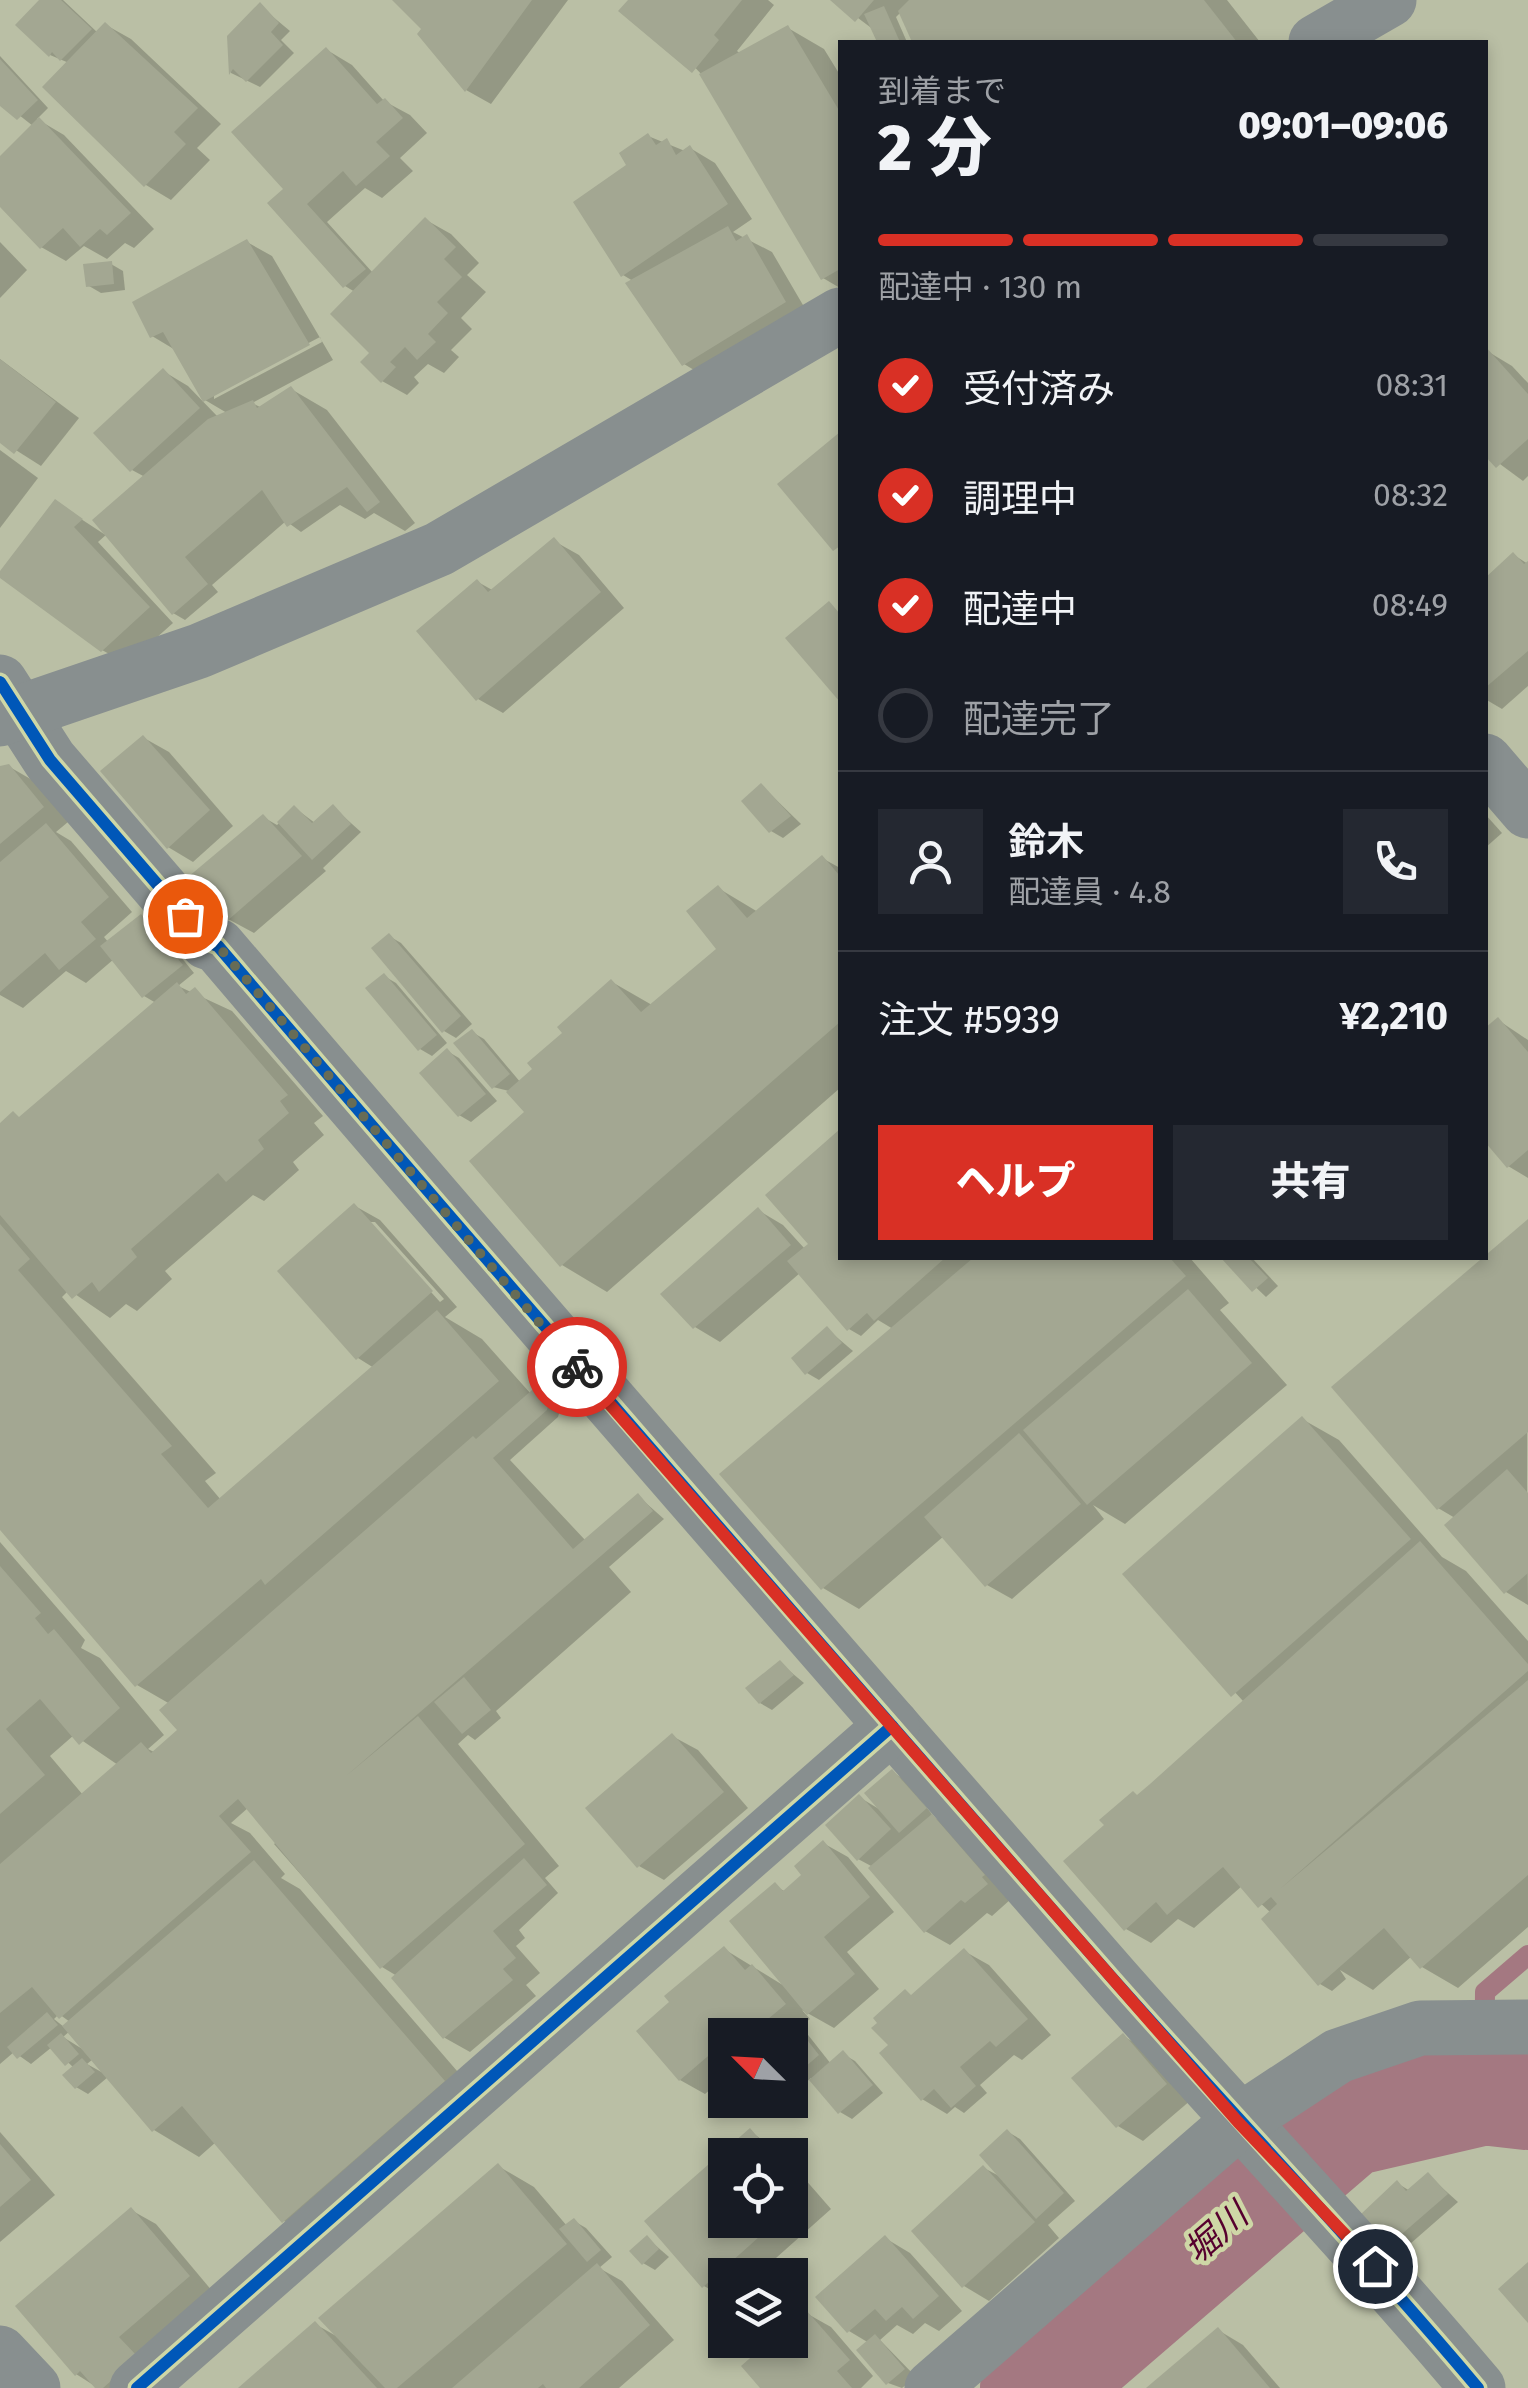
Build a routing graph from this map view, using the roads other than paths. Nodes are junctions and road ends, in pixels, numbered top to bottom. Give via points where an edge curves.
1 (1389, 0) edge
2 (1319, 40) edge
3 (838, 316) edge
4 (6, 704) edge
5 (1488, 764) edge
6 (1528, 811) edge
7 (892, 1726) junction
8 (1521, 2026) edge
9 (1238, 2122) junction
10 (0, 2353) edge
11 (33, 2388) edge
12 (137, 2388) edge
13 (932, 2388) edge
14 (1478, 2388) edge

1 - 2 street
3 - 4 street via 439,548 199,652
4 - 7 street
5 - 6 street
7 - 9 street
7 - 12 street
8 - 9 street via 1420,2028 1338,2056
9 - 13 street
9 - 14 street via 1375,2266
10 - 11 street

